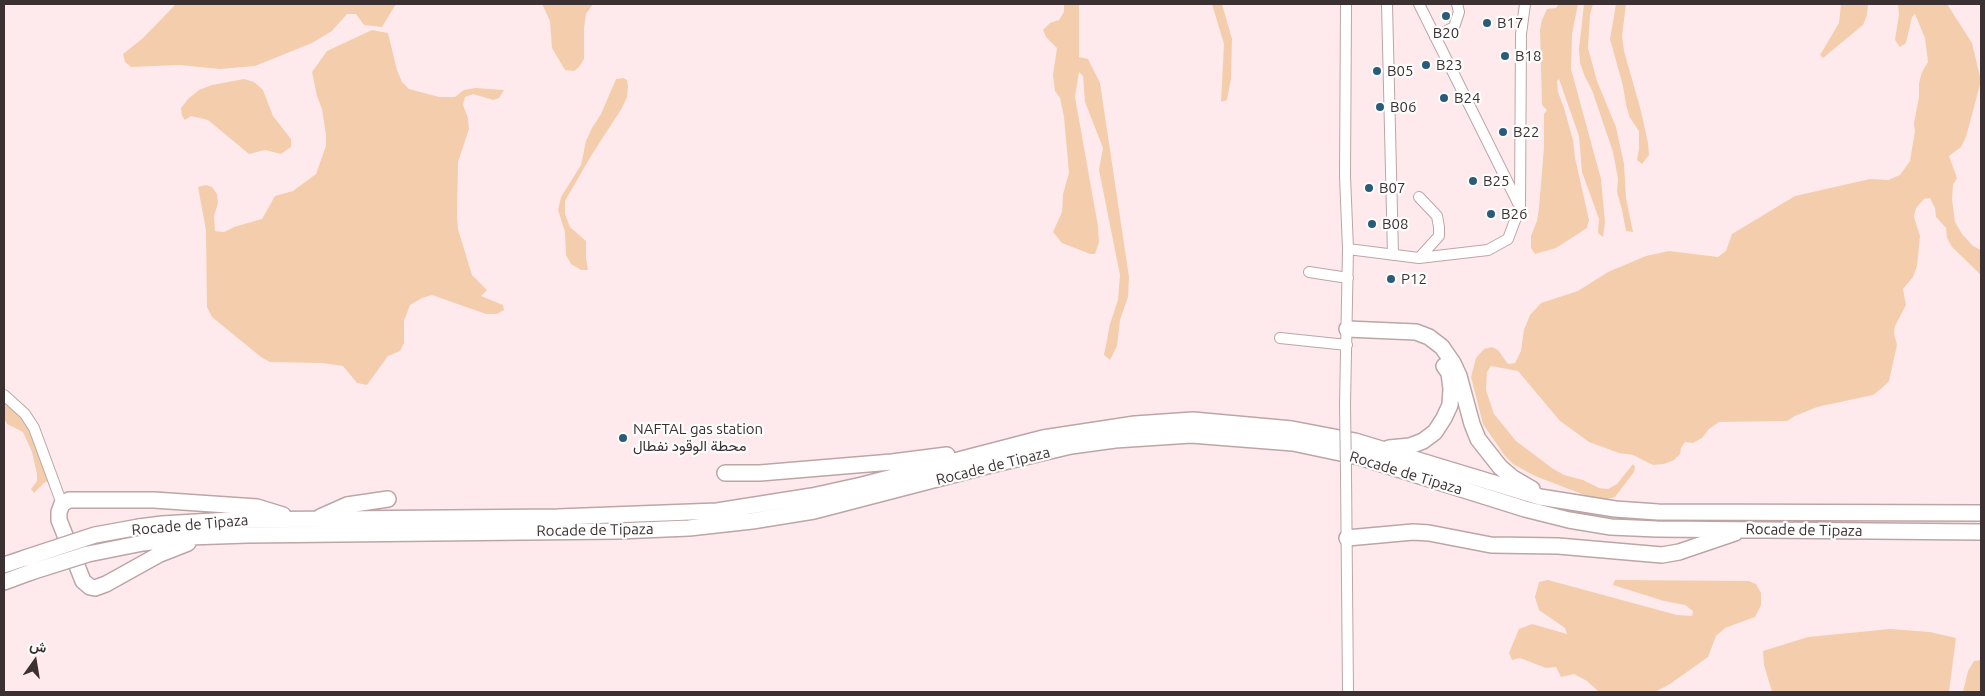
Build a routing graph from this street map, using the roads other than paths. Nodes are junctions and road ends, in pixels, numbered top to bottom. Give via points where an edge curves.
1 (1346, 4) edge
2 (1387, 4) edge
3 (1419, 4) edge
4 (1457, 4) edge
5 (1525, 4) edge
6 (1435, 37) junction
7 (1419, 197) dead end
8 (1520, 207) junction
9 (1348, 249) junction
10 (1393, 255) junction
11 (1419, 258) junction
12 (1309, 272) dead end
13 (1348, 278) junction
14 (1280, 338) dead end
15 (1347, 338) junction
16 (4, 395) edge
17 (1355, 442) junction
18 (981, 454) junction
19 (725, 473) dead end
20 (388, 499) dead end
21 (1571, 503) junction
22 (62, 504) junction
23 (1981, 513) edge
24 (318, 518) junction
25 (291, 519) junction
26 (1751, 529) junction
27 (1981, 532) edge
28 (204, 536) junction
29 (1347, 538) junction
30 (4, 565) edge
31 (28, 565) junction
32 (4, 582) edge
33 (1348, 692) edge

1 - 9 street
2 - 10 street
3 - 6 street
4 - 6 street via 1459,12 1454,26
5 - 8 street via 1521,34
6 - 8 street
7 - 11 street via 1436,216 1439,236
8 - 11 street via 1508,239 1502,243 1488,250
9 - 10 street
9 - 13 street
10 - 11 street
12 - 13 street
13 - 15 street
14 - 15 street
15 - 17 highway via 1418,343 1441,360 1449,373 1451,390 1450,405 1444,418 1435,432 1423,441 1396,448
15 - 21 highway via 1416,332 1442,347 1459,376 1472,424 1488,453 1513,478 1549,497
15 - 29 street, bridge
16 - 22 street via 26,414 34,428
17 - 18 highway, Rocade de Tipaza via 1292,429 1193,420 1090,430
17 - 21 highway, Rocade de Tipaza via 1504,488
18 - 19 highway via 760,473
18 - 24 highway, Rocade de Tipaza via 862,485 718,512
20 - 24 highway via 347,505
21 - 23 highway, Rocade de Tipaza via 1658,512
22 - 25 highway via 73,500 154,500 257,507
22 - 28 highway via 59,520 82,581 90,587 106,584 169,549
24 - 25 highway, Rocade de Tipaza
25 - 31 highway, Rocade de Tipaza, bridge via 139,527 89,537
26 - 27 highway, Rocade de Tipaza
26 - 28 highway, Rocade de Tipaza via 1611,527 1569,520 1486,498 1359,457 1302,444 1191,435 1071,446 814,510 689,528
26 - 29 highway via 1662,555 1558,546 1491,545 1413,532
28 - 31 highway, Rocade de Tipaza, bridge via 143,543
29 - 33 street
30 - 31 highway, Rocade de Tipaza
31 - 32 highway, Rocade de Tipaza

